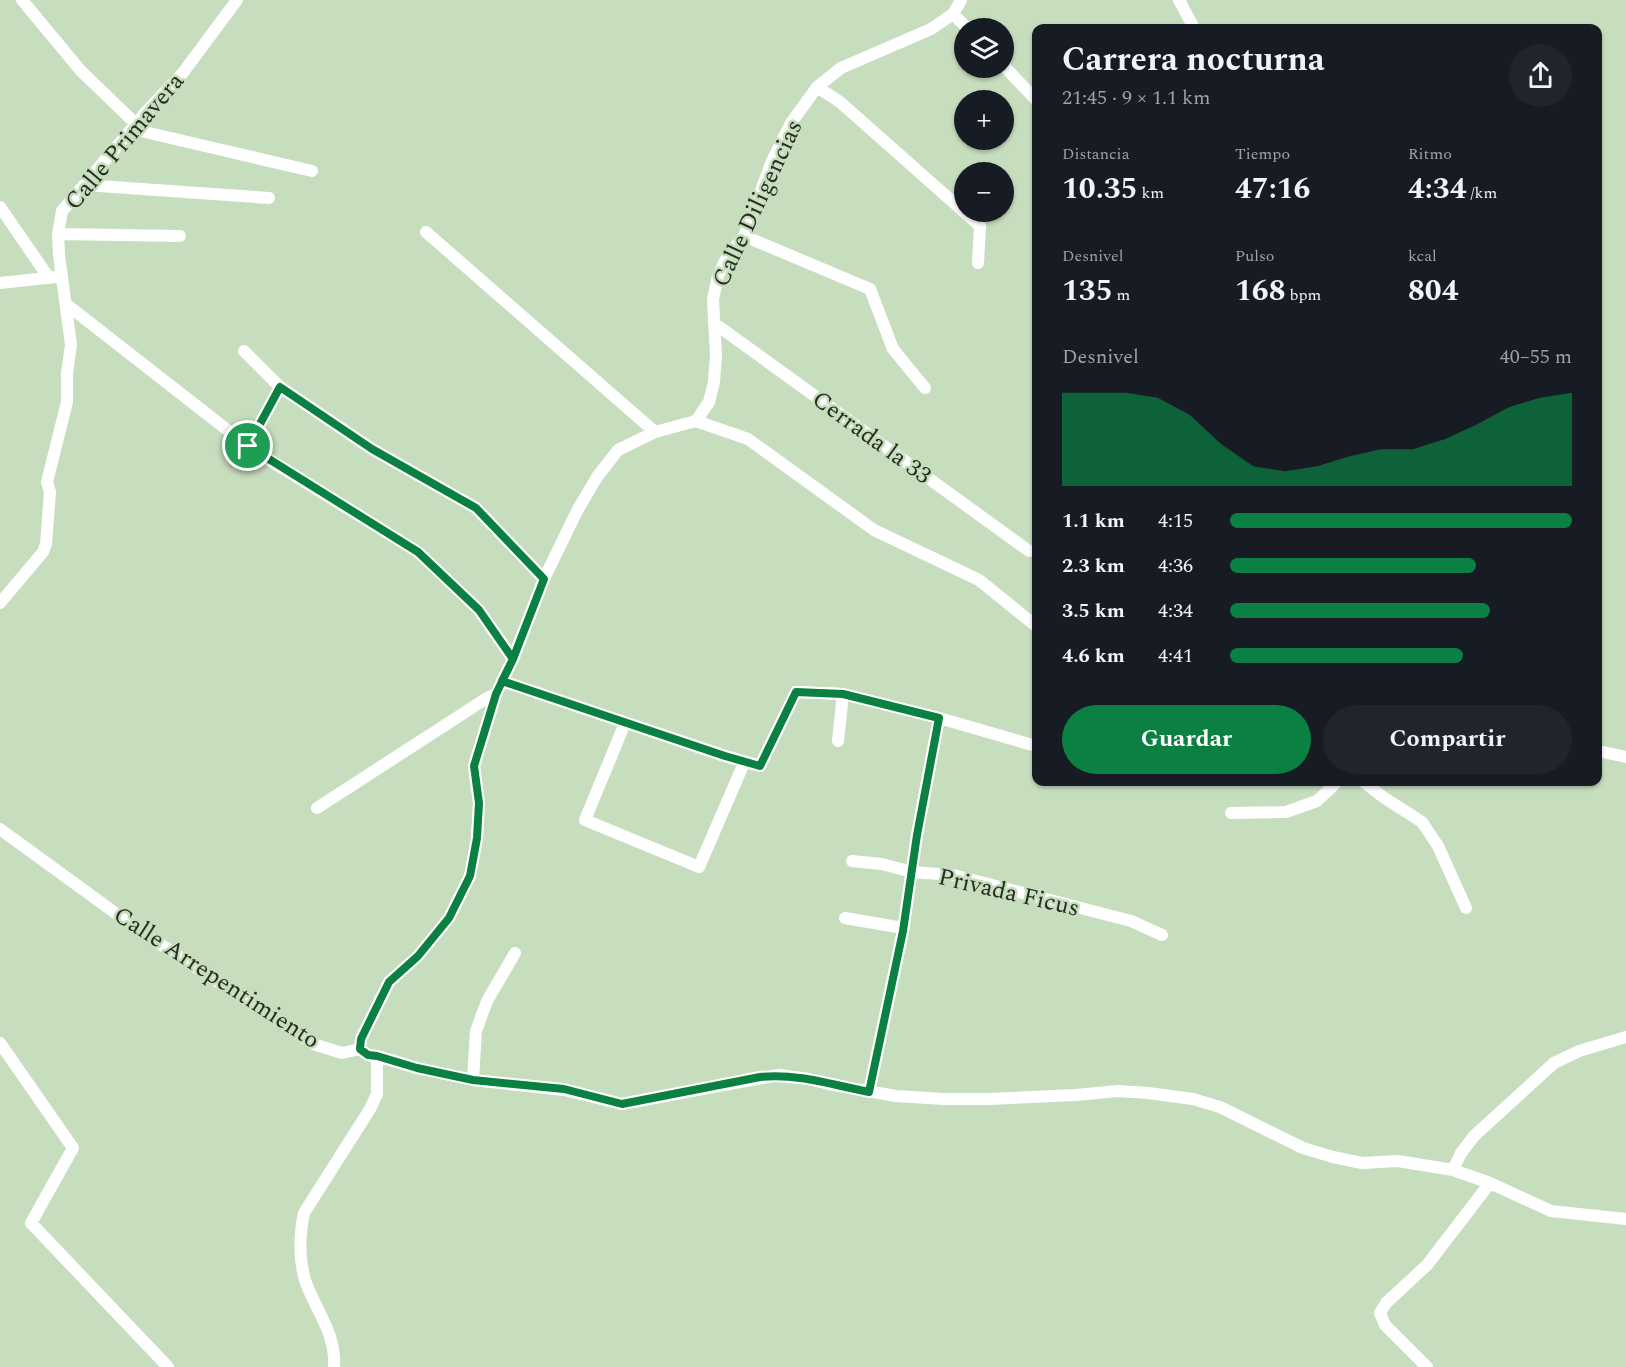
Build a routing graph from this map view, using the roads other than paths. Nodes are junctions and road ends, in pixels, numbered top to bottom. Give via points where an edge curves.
1 (22, 0) edge
2 (237, 0) edge
3 (961, 0) edge
4 (1179, 0) edge
5 (953, 14) junction
6 (957, 18) edge
7 (1192, 24) edge
8 (1014, 77) edge
9 (818, 87) junction
10 (1032, 96) edge
11 (134, 126) junction
12 (312, 171) dead end
13 (85, 185) junction
14 (269, 198) dead end
15 (0, 207) edge
16 (426, 232) dead end
17 (58, 234) junction
18 (180, 236) dead end
19 (744, 236) junction
20 (978, 263) dead end
21 (56, 277) junction
22 (0, 283) edge
23 (66, 304) junction
24 (714, 323) junction
25 (244, 351) dead end
26 (280, 387) junction
27 (925, 388) dead end
28 (696, 421) junction
29 (655, 432) junction
30 (248, 446) junction
31 (1029, 551) dead end
32 (544, 579) junction
33 (0, 603) edge
34 (1032, 623) edge
35 (513, 659) junction
36 (502, 681) junction
37 (496, 694) junction
38 (843, 694) junction
39 (939, 718) junction
40 (625, 723) junction
41 (838, 741) dead end
42 (1032, 745) edge
43 (1602, 752) edge
44 (1626, 757) edge
45 (744, 763) junction
46 (1333, 786) edge
47 (1369, 786) edge
48 (317, 808) dead end
49 (1231, 813) dead end
50 (0, 829) edge
51 (852, 861) dead end
52 (912, 872) junction
53 (1467, 908) dead end
54 (845, 918) dead end
55 (903, 928) junction
56 (1162, 935) dead end
57 (515, 953) dead end
58 (1626, 1037) edge
59 (0, 1043) edge
60 (360, 1049) junction
61 (377, 1056) junction
62 (473, 1080) junction
63 (869, 1092) junction
64 (1453, 1170) junction
65 (1490, 1183) junction
66 (1626, 1219) edge
67 (168, 1367) edge
68 (334, 1367) edge
69 (1427, 1367) edge

1 - 11 street
2 - 11 street, Calle Primavera via 182,74
3 - 5 street, Calle Diligencias
4 - 7 street
5 - 6 street
5 - 9 street, Calle Diligencias via 931,29 841,68
8 - 10 street
9 - 19 street, Calle Diligencias via 791,123
9 - 20 street via 980,226
11 - 12 street
11 - 13 street, Calle Primavera
13 - 14 street
13 - 17 street, Calle Primavera via 62,211
15 - 21 street
16 - 29 street
17 - 18 street
17 - 21 street, Calle Primavera
19 - 24 street, Calle Diligencias via 717,276
19 - 27 street via 870,289 893,349
21 - 22 street
21 - 23 street, Calle Primavera
23 - 30 street
23 - 33 street, Calle Primavera via 71,345 67,402 47,482 50,492 46,544
24 - 28 street, Calle Diligencias via 714,382 709,402
24 - 31 street, Cerrada la 33
25 - 26 street
26 - 30 street
26 - 32 street via 372,449 476,508
28 - 29 street
28 - 34 street via 748,439 874,530 979,580
29 - 32 street via 618,450 597,477
30 - 35 street via 418,552 479,610
32 - 35 street
35 - 36 street
36 - 37 street
36 - 40 street
37 - 48 street
37 - 60 street via 474,766 479,803 470,876 449,918 418,956 389,982 361,1039
38 - 39 street
38 - 41 street
38 - 45 street via 796,692 760,766
39 - 42 street
39 - 52 street
40 - 45 street
40 - 45 street via 585,820 699,867
43 - 44 street
46 - 49 street via 1317,801 1286,812
47 - 53 street via 1422,822 1438,846
50 - 60 street, Calle Arrepentimiento via 149,937 313,1044 342,1053
51 - 52 street, Privada Ficus
52 - 55 street
52 - 56 street, Privada Ficus via 953,875 1056,900 1131,921
54 - 55 street
55 - 63 street
57 - 62 street via 487,1001 476,1031
58 - 64 street via 1554,1063 1474,1136
59 - 67 street via 73,1148 31,1223
60 - 61 street, Calle Arrepentimiento
61 - 62 street, Calle Arrepentimiento
61 - 68 street via 377,1094 304,1213 300,1228 301,1265 331,1337
62 - 63 street, Calle Arrepentimiento via 564,1089 622,1104 779,1075
63 - 64 street, Calle Arrepentimiento via 955,1099 1118,1091 1160,1095 1220,1107 1303,1148 1333,1157 1362,1163 1398,1161
64 - 65 street, Calle Arrepentimiento
65 - 66 street, Calle Arrepentimiento via 1551,1211
65 - 69 street via 1427,1265 1380,1313 1385,1324

